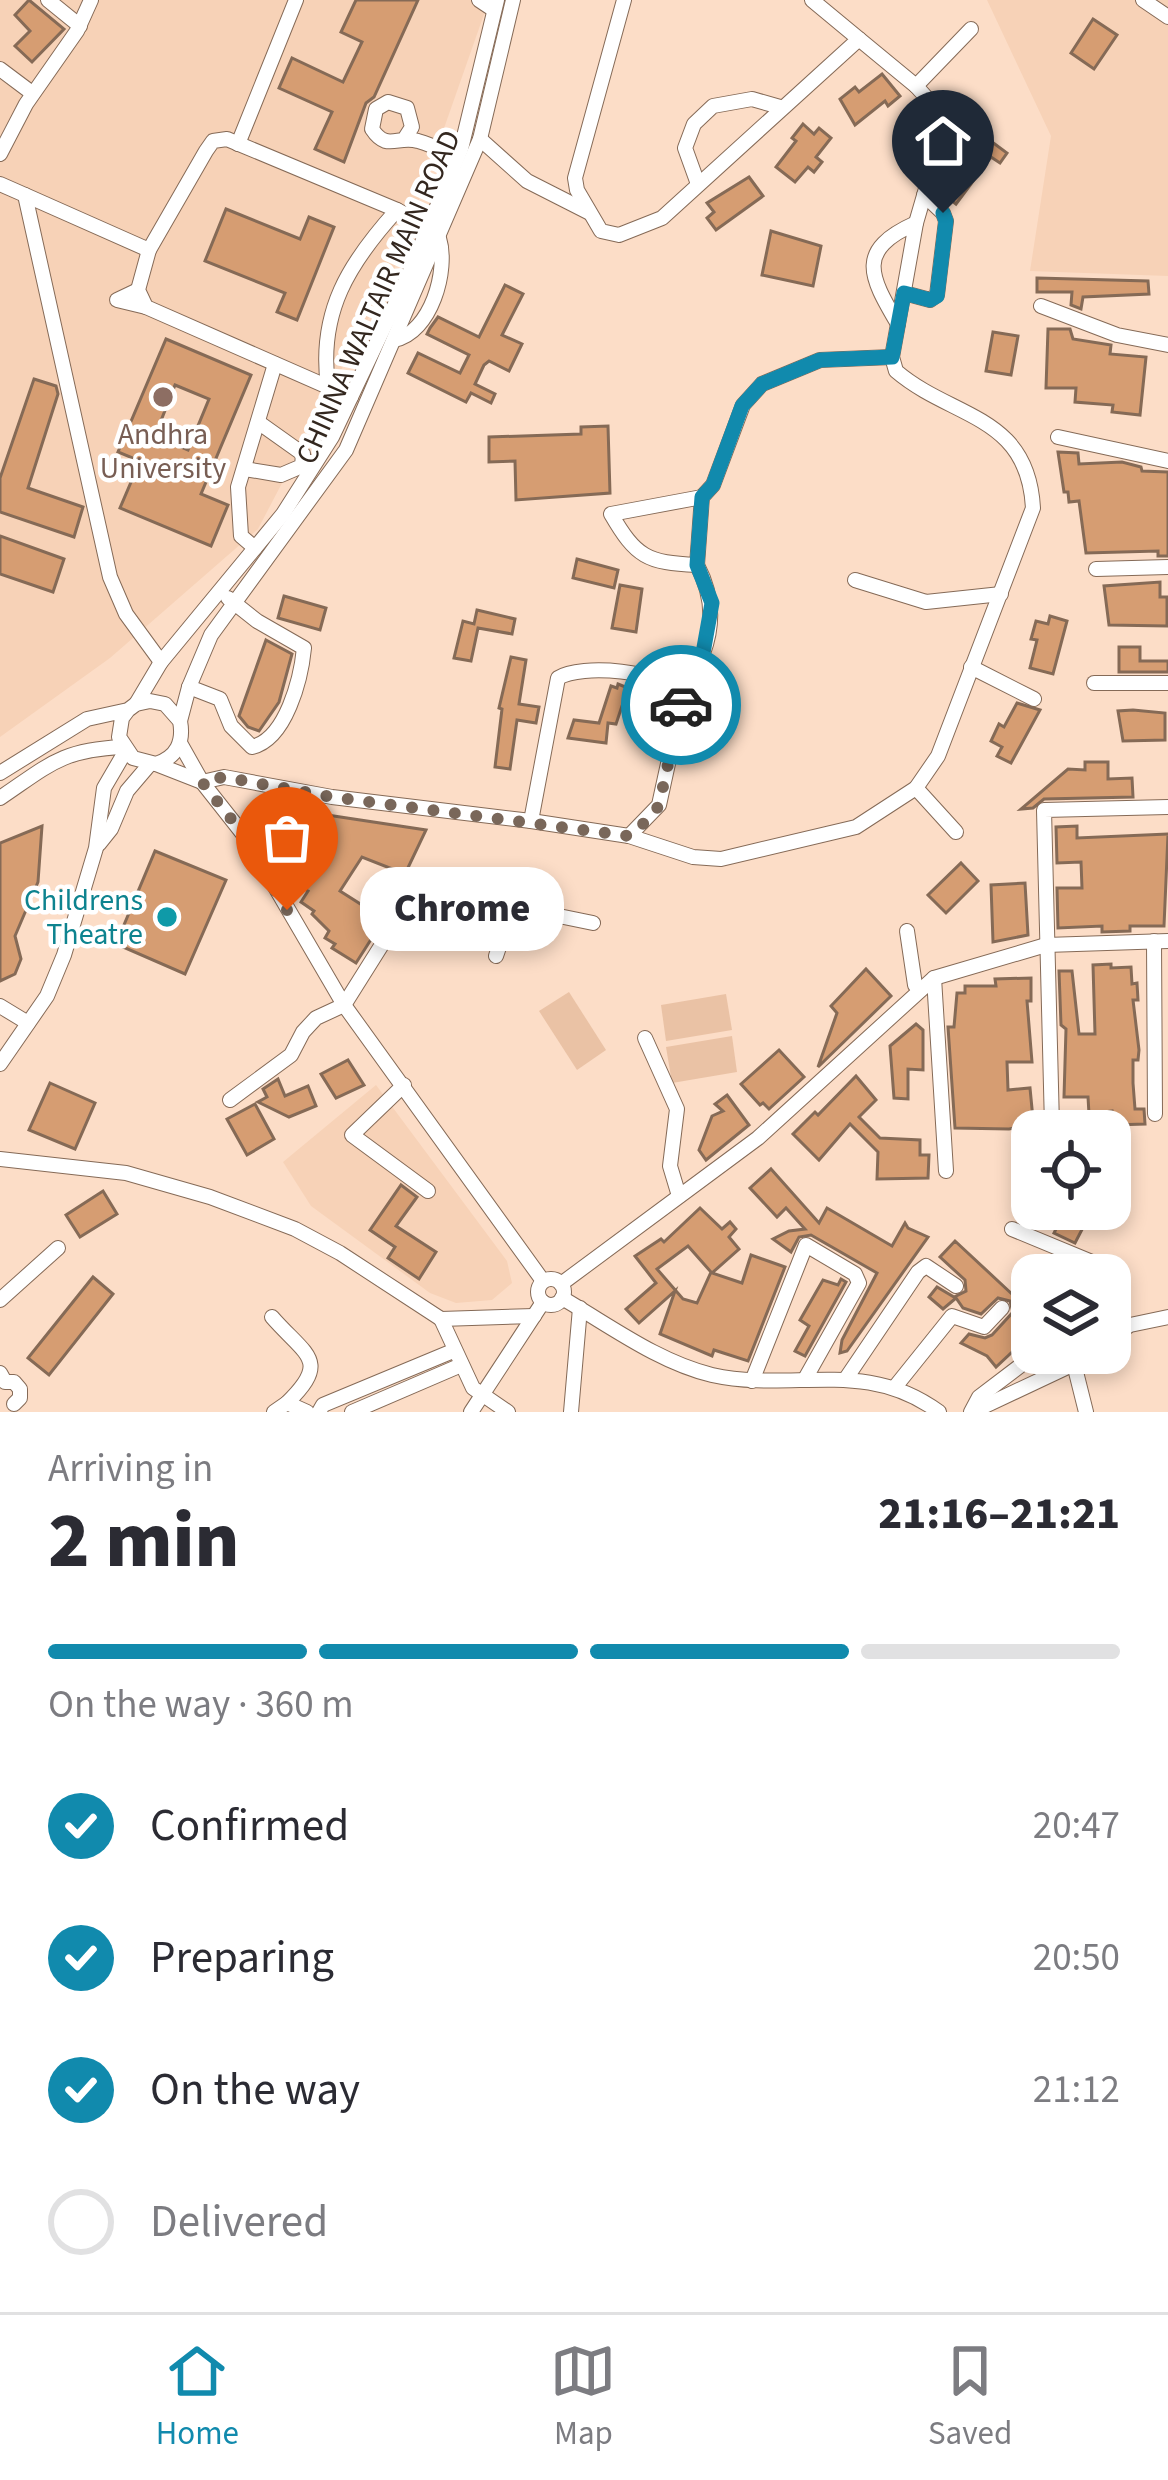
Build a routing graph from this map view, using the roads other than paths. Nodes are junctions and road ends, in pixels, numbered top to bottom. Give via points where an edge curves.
1 (48, 0) edge
2 (91, 0) edge
3 (296, 0) edge
4 (478, 0) edge
5 (513, 0) edge
6 (624, 0) edge
7 (812, 0) edge
8 (1144, 0) edge
9 (496, 5) edge
10 (1168, 17) edge
11 (80, 26) junction
12 (970, 28) dead end
13 (859, 38) junction
14 (0, 68) edge
15 (916, 86) junction
16 (32, 93) junction
17 (780, 106) junction
18 (405, 138) dead end
19 (480, 140) junction
20 (238, 144) junction
21 (0, 154) edge
22 (458, 158) junction
23 (0, 184) edge
24 (698, 184) junction
25 (25, 195) junction
26 (924, 195) junction
27 (397, 210) junction
28 (588, 212) junction
29 (916, 223) junction
30 (434, 233) junction
31 (149, 250) junction
32 (139, 290) junction
33 (904, 293) junction
34 (1041, 306) dead end
35 (146, 307) junction
36 (898, 324) junction
37 (1168, 345) edge
38 (893, 353) junction
39 (275, 364) junction
40 (328, 386) junction
41 (351, 397) junction
42 (258, 422) junction
43 (1058, 437) dead end
44 (1168, 460) edge
45 (245, 469) junction
46 (307, 469) junction
47 (702, 497) junction
48 (255, 548) junction
49 (697, 565) junction
50 (1168, 567) edge
51 (1096, 569) dead end
52 (855, 580) dead end
53 (220, 590) junction
54 (1000, 594) junction
55 (233, 602) junction
56 (161, 662) junction
57 (971, 667) junction
58 (1094, 683) dead end
59 (1168, 683) edge
60 (189, 687) junction
61 (681, 693) junction
62 (1034, 699) dead end
63 (132, 707) junction
64 (180, 721) junction
65 (180, 742) junction
66 (124, 749) junction
67 (153, 764) junction
68 (0, 773) edge
69 (202, 782) junction
70 (916, 788) junction
71 (0, 798) edge
72 (1168, 808) edge
73 (531, 821) junction
74 (956, 832) dead end
75 (629, 836) junction
76 (96, 848) junction
77 (519, 888) dead end
78 (515, 907) junction
79 (593, 923) dead end
80 (907, 931) dead end
81 (1161, 941) edge
82 (1046, 945) junction
83 (496, 956) dead end
84 (934, 978) junction
85 (920, 990) junction
86 (344, 1005) junction
87 (3, 1014) edge
88 (28, 1023) junction
89 (645, 1038) dead end
90 (0, 1064) edge
91 (404, 1085) junction
92 (230, 1100) dead end
93 (1051, 1110) edge
94 (1155, 1114) dead end
95 (0, 1159) edge
96 (946, 1171) dead end
97 (428, 1191) dead end
98 (679, 1196) junction
99 (1014, 1230) edge
100 (58, 1248) dead end
101 (1072, 1254) edge
102 (543, 1281) junction
103 (956, 1286) dead end
104 (561, 1291) junction
105 (0, 1300) edge
106 (580, 1308) junction
107 (1002, 1308) dead end
108 (539, 1309) junction
109 (272, 1317) dead end
110 (1168, 1317) edge
111 (442, 1319) junction
112 (1131, 1324) edge
113 (456, 1358) junction
114 (1011, 1373) edge
115 (1053, 1374) edge
116 (1076, 1374) edge
117 (847, 1377) junction
118 (805, 1379) junction
119 (2, 1380) edge
120 (752, 1381) junction
121 (895, 1387) junction
122 (483, 1395) junction
123 (10, 1406) edge
124 (280, 1407) edge
125 (307, 1412) edge
126 (319, 1412) edge
127 (352, 1412) edge
128 (471, 1412) edge
129 (508, 1412) edge
130 (571, 1412) edge
131 (938, 1412) edge
132 (971, 1412) edge
133 (1086, 1412) edge

1 - 11 street
2 - 11 street
3 - 20 street
4 - 9 street
5 - 19 street, CHINNA WALTAIR MAIN ROAD
6 - 28 street via 576,164
7 - 13 street
8 - 10 street
9 - 22 street, CHINNA WALTAIR MAIN ROAD
11 - 16 street
12 - 15 street
13 - 15 street
13 - 17 street
14 - 16 street
15 - 26 street via 944,128
16 - 21 street
17 - 24 street
17 - 24 street via 752,99 713,106 694,124 686,148
18 - 22 street
19 - 28 street via 527,181
19 - 30 street, CHINNA WALTAIR MAIN ROAD
20 - 27 street
20 - 31 street via 213,142
22 - 30 street, CHINNA WALTAIR MAIN ROAD
23 - 25 street
24 - 28 street via 636,232 601,231
25 - 31 street
25 - 56 street via 110,577
26 - 29 street
26 - 33 street via 946,221 937,296
27 - 30 street
27 - 40 street via 341,282 328,323
29 - 33 street
29 - 36 street via 876,252 876,282
30 - 41 street, CHINNA WALTAIR MAIN ROAD
30 - 55 street, CHINNA WALTAIR MAIN ROAD via 337,465
31 - 32 street
32 - 35 street
32 - 35 street via 117,300
33 - 36 street
34 - 37 street
35 - 39 street
36 - 38 street
38 - 47 street via 820,360 762,384 742,406
38 - 54 street via 904,379 993,427 1021,457 1033,508
39 - 40 street
39 - 42 street
40 - 41 street
41 - 46 street, CHINNA WALTAIR MAIN ROAD
42 - 45 street
42 - 46 street via 303,454
43 - 44 street
45 - 46 street
45 - 48 street via 241,536
46 - 48 street, CHINNA WALTAIR MAIN ROAD
47 - 49 street
47 - 49 street via 611,514 630,546 658,563
48 - 53 street, CHINNA WALTAIR MAIN ROAD
49 - 61 street via 712,603 703,653
50 - 51 street
52 - 54 street via 926,602
53 - 55 street
53 - 56 street, CHINNA WALTAIR MAIN ROAD
54 - 57 street
55 - 60 street, CHINNA WALTAIR MAIN ROAD
55 - 60 street via 304,649 281,721 270,740 252,747 220,700
56 - 63 street, CHINNA WALTAIR MAIN ROAD
57 - 62 street
57 - 70 street via 938,755
58 - 59 street
60 - 64 street, CHINNA WALTAIR MAIN ROAD
61 - 73 street via 665,680 580,668 558,678
61 - 75 street via 659,805
63 - 64 street via 165,704
63 - 66 street via 119,728
63 - 68 street via 87,719
64 - 65 street
65 - 67 street
65 - 69 street
66 - 67 street
66 - 71 street via 83,748
66 - 76 street via 104,788
67 - 69 street
67 - 76 street via 127,791
69 - 73 street via 224,777
69 - 86 street via 247,839
70 - 74 street
70 - 75 street via 856,827 742,856 693,856
72 - 82 street via 1044,810
73 - 75 street
76 - 88 street via 64,955
77 - 78 street
78 - 79 street
78 - 83 street
78 - 86 street via 419,884
80 - 85 street
81 - 82 street
81 - 94 street
82 - 84 street
82 - 93 street
84 - 85 street
84 - 96 street
85 - 98 street via 758,1138
86 - 91 street
86 - 92 street via 316,1018 291,1055
87 - 88 street
88 - 90 street
89 - 98 street via 677,1109 670,1166
91 - 97 street via 352,1135
91 - 102 street
95 - 111 street via 126,1173 210,1197 325,1245
98 - 104 street
99 - 101 street
100 - 105 street
102 - 104 street via 552,1279
102 - 108 street
103 - 117 street via 933,1268 918,1272
104 - 106 street
104 - 108 street via 555,1304
106 - 120 street via 680,1364
106 - 130 street
107 - 121 street via 984,1327 952,1316
108 - 111 street
108 - 122 street
109 - 124 street via 313,1371
110 - 112 street
111 - 113 street
113 - 122 street
113 - 126 street
113 - 127 street
114 - 132 street
115 - 132 street
116 - 133 street
117 - 118 street
117 - 121 street
118 - 120 street
118 - 120 street via 860,1283 806,1244
119 - 123 street via 20,1388
121 - 131 street
122 - 128 street
122 - 129 street
124 - 125 street

